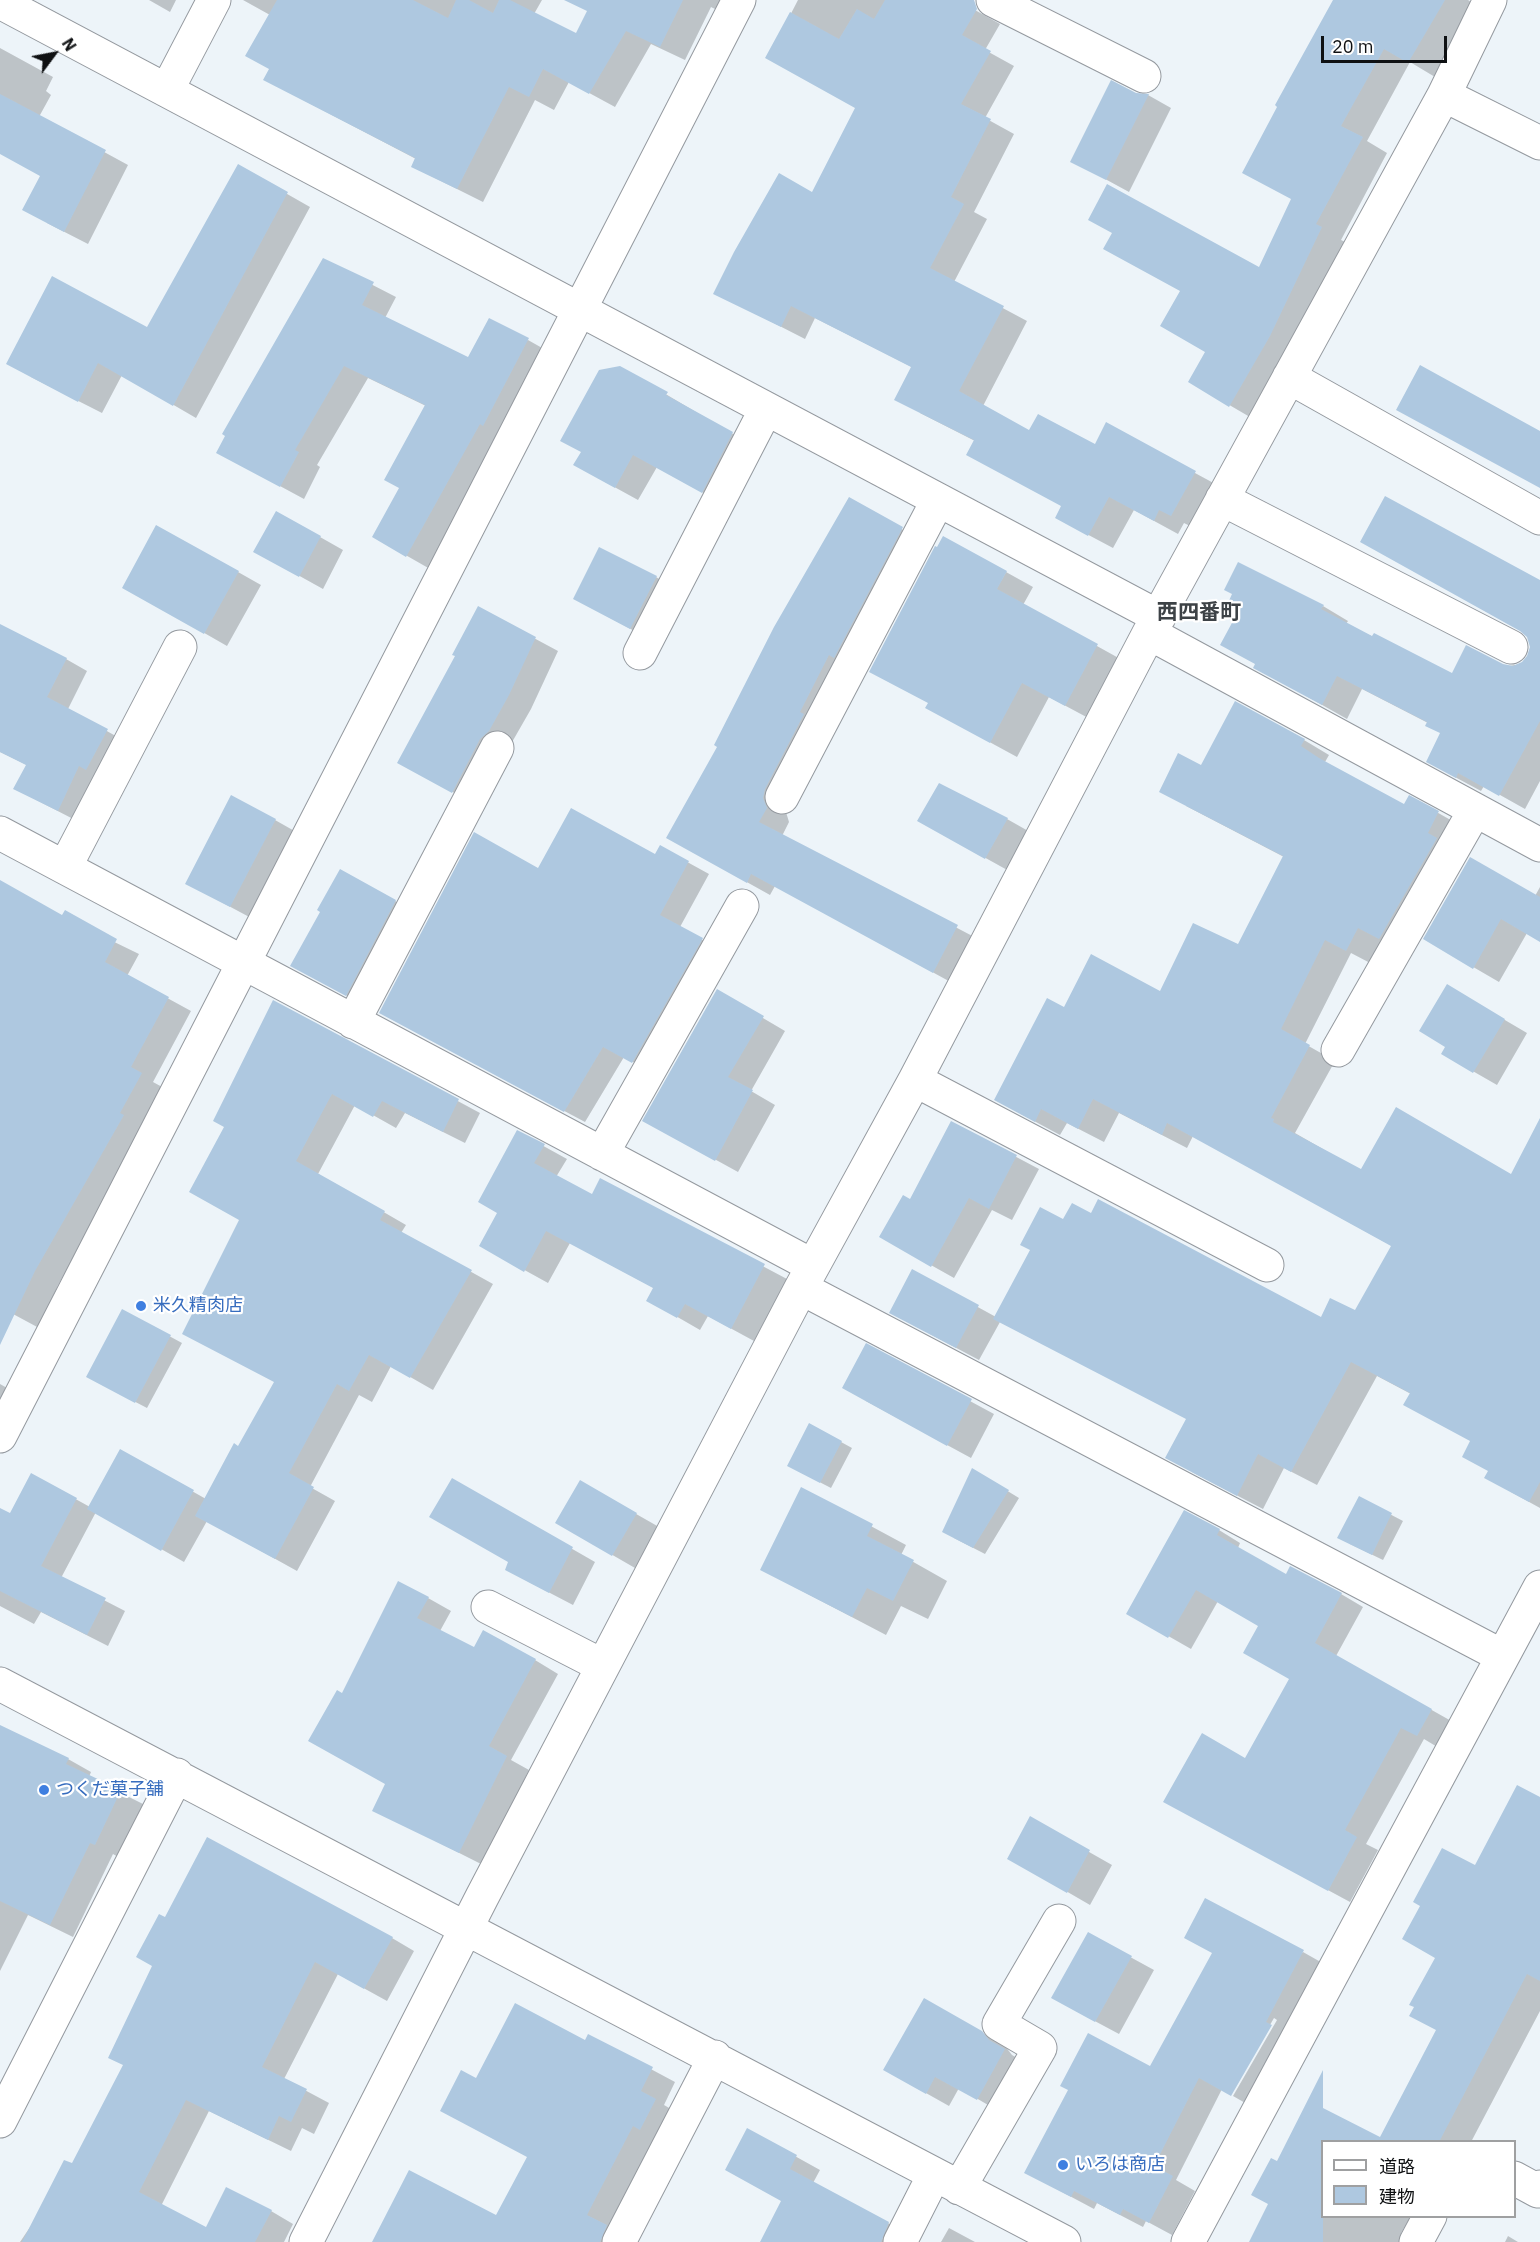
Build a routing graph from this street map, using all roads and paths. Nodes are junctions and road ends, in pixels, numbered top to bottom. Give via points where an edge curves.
1 (214, 0) edge
2 (739, 0) edge
3 (993, 0) edge
4 (1490, 0) edge
5 (0, 2) edge
6 (1144, 76) dead end
7 (166, 90) junction
8 (1444, 94) junction
9 (1540, 143) edge
10 (579, 309) junction
11 (1289, 377) junction
12 (766, 409) junction
13 (1222, 499) junction
14 (938, 500) junction
15 (1540, 518) edge
16 (1154, 625) junction
17 (180, 647) dead end
18 (1511, 647) dead end
19 (640, 653) dead end
20 (497, 748) dead end
21 (782, 797) dead end
22 (1474, 810) junction
23 (0, 833) edge
24 (1540, 845) edge
25 (65, 867) junction
26 (742, 906) dead end
27 (244, 963) junction
28 (353, 1022) junction
29 (1338, 1050) dead end
30 (915, 1080) junction
31 (603, 1154) junction
32 (1267, 1265) dead end
33 (807, 1277) junction
34 (0, 1436) edge
35 (1540, 1587) edge
36 (488, 1607) dead end
37 (1502, 1656) junction
38 (603, 1666) junction
39 (0, 1684) edge
40 (177, 1775) junction
41 (1059, 1921) dead end
42 (465, 1929) junction
43 (715, 2057) junction
44 (0, 2121) edge
45 (1516, 2179) edge
46 (947, 2181) junction
47 (1540, 2187) edge
48 (1429, 2218) edge
49 (306, 2242) edge
50 (620, 2242) edge
51 (900, 2242) edge
52 (1064, 2242) edge
53 (1188, 2242) edge
54 (1416, 2242) edge

1 - 7 street
2 - 10 street
3 - 6 street
4 - 8 street
5 - 7 street
7 - 10 street
8 - 9 street
8 - 11 street
10 - 12 street
10 - 27 street
11 - 13 street
11 - 15 street
12 - 14 street
12 - 19 street
13 - 16 street
13 - 18 street
14 - 16 street
14 - 21 street
16 - 22 street
16 - 30 street
17 - 25 street
20 - 28 street
22 - 24 street
22 - 29 street
23 - 25 street
25 - 27 street
26 - 31 street
27 - 28 street
27 - 34 street
28 - 31 street
30 - 32 street
30 - 33 street
31 - 33 street
33 - 37 street
33 - 38 street
35 - 37 street
36 - 38 street
37 - 53 street
38 - 42 street
39 - 40 street
40 - 42 street
40 - 44 street
41 - 46 street via 999,2024 1040,2048
42 - 43 street
42 - 49 street
43 - 46 street
43 - 50 street
45 - 47 street via 1538,2191
46 - 51 street
46 - 52 street
48 - 54 street

